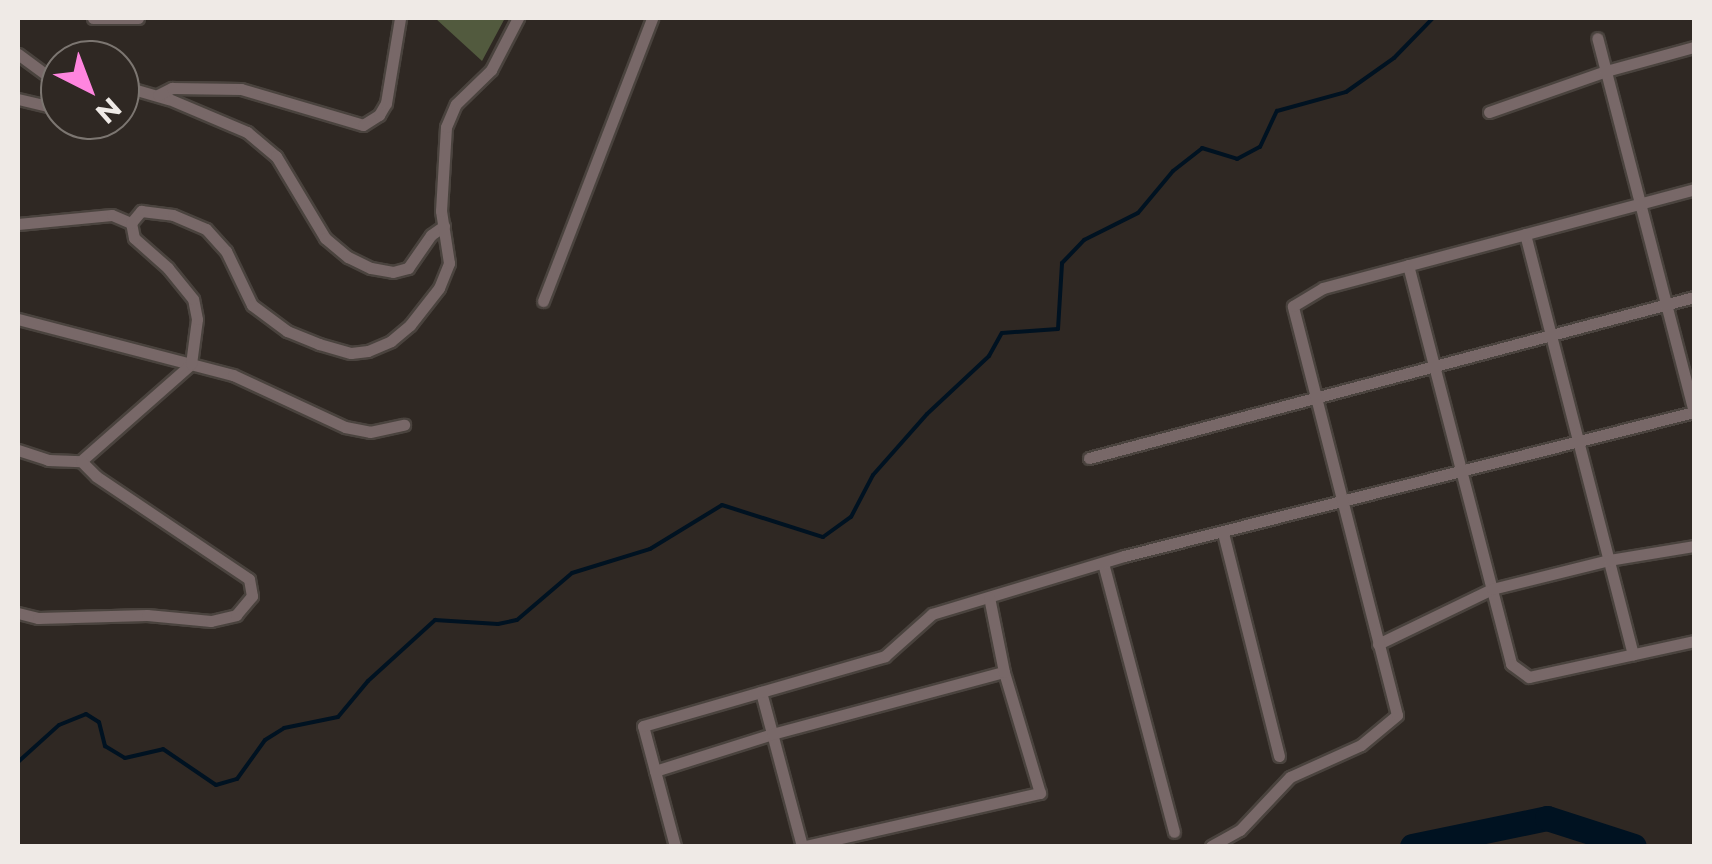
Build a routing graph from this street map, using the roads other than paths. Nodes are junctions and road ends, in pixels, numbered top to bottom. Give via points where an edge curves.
1 (92, 18) edge
2 (138, 18) edge
3 (400, 18) edge
4 (518, 18) edge
5 (652, 18) edge
6 (1597, 38) dead end
7 (1694, 47) edge
8 (18, 54) edge
9 (40, 70) edge
10 (1606, 71) junction
11 (140, 90) edge
12 (158, 95) junction
13 (1489, 112) dead end
14 (1694, 189) edge
15 (1640, 204) junction
16 (18, 224) edge
17 (131, 224) junction
18 (444, 226) junction
19 (1525, 234) junction
20 (1408, 265) junction
21 (1694, 296) edge
22 (543, 301) dead end
23 (1666, 304) junction
24 (18, 319) edge
25 (1551, 334) junction
26 (191, 364) junction
27 (1434, 364) junction
28 (1313, 396) junction
29 (404, 425) dead end
30 (1579, 442) junction
31 (18, 450) edge
32 (1089, 458) dead end
33 (81, 460) junction
34 (1462, 472) junction
35 (1341, 503) junction
36 (1222, 533) junction
37 (1694, 546) edge
38 (1609, 560) junction
39 (1103, 562) junction
40 (1492, 589) junction
41 (989, 597) junction
42 (18, 612) edge
43 (1694, 641) edge
44 (1378, 644) junction
45 (1634, 654) junction
46 (1004, 672) junction
47 (761, 692) junction
48 (772, 734) junction
49 (1278, 756) dead end
50 (655, 771) junction
51 (1174, 832) dead end
52 (676, 846) edge
53 (804, 846) edge
54 (1212, 846) edge

1 - 2 street
3 - 12 street via 386,104 363,124 241,89 172,88
4 - 18 street via 490,70 456,104 446,126
5 - 22 street
6 - 10 street
7 - 10 street
8 - 9 street
10 - 13 street
10 - 15 street
11 - 12 street
12 - 18 street via 247,132 276,156 325,238 371,268 408,268
14 - 15 street
15 - 19 street
15 - 23 street
16 - 17 street via 112,215
17 - 18 street via 152,210 206,229 265,318 351,353 391,341 426,306 449,263
17 - 26 street via 138,245 194,299
19 - 20 street
19 - 25 street
20 - 27 street
20 - 28 street via 1323,288 1294,306
21 - 23 street
23 - 25 street
23 - 30 street via 1694,412
24 - 26 street
25 - 27 street
25 - 30 street
26 - 29 street via 234,375 345,427 370,432
26 - 33 street
27 - 28 street
27 - 34 street
28 - 32 street
28 - 35 street
30 - 34 street
30 - 38 street
31 - 33 street via 48,460
33 - 42 street via 249,578 252,596 236,614 211,621 38,618
34 - 35 street
34 - 40 street
35 - 36 street
35 - 44 street
36 - 39 street
36 - 49 street
37 - 38 street
38 - 40 street
38 - 45 street
39 - 41 street
39 - 51 street
40 - 44 street
40 - 45 street via 1511,664 1530,677
41 - 46 street
41 - 47 street via 932,614 885,656
43 - 45 street
44 - 54 street via 1397,715 1361,745 1290,777 1240,830
46 - 48 street
46 - 53 street via 1040,793
47 - 48 street
47 - 50 street via 643,726
48 - 50 street
48 - 53 street
50 - 52 street

